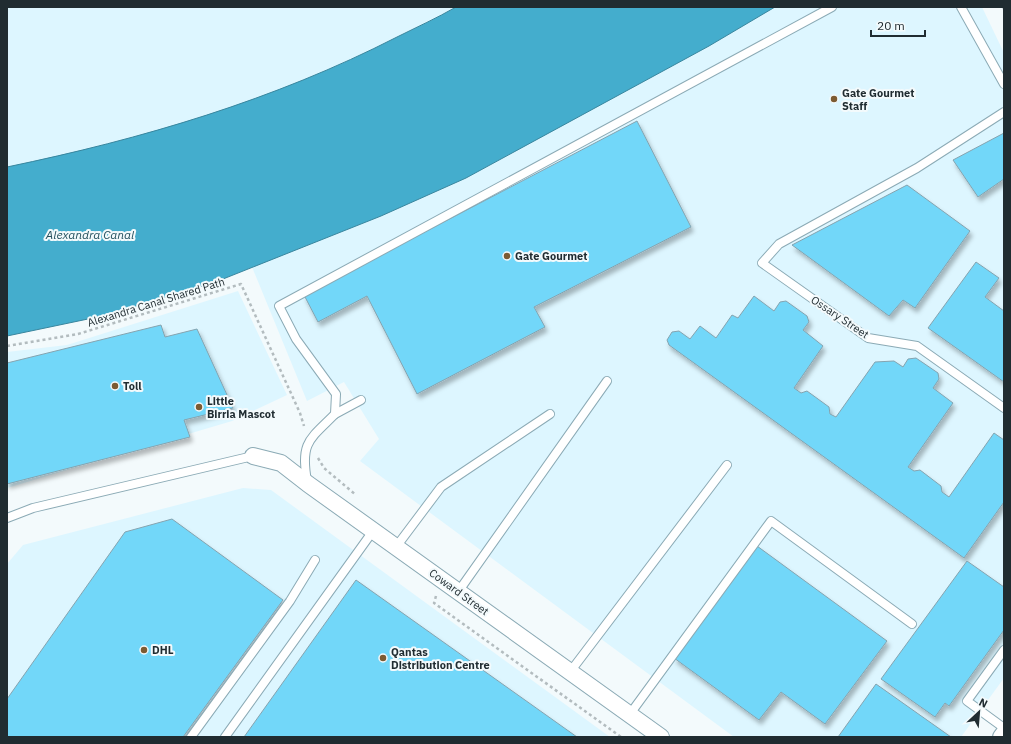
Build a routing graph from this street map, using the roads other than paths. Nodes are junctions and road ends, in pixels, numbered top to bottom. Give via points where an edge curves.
1 (832, 7) edge
2 (960, 7) edge
3 (1004, 84) edge
4 (1004, 112) edge
5 (607, 381) dead end
6 (361, 400) dead end
7 (1004, 408) edge
8 (335, 414) junction
9 (550, 414) dead end
10 (253, 456) joint
11 (727, 465) dead end
12 (308, 484) junction
13 (7, 518) edge
14 (373, 530) junction
15 (396, 547) junction
16 (315, 560) dead end
17 (458, 592) junction
18 (912, 624) dead end
19 (1004, 650) edge
20 (570, 672) junction
21 (630, 714) junction
22 (1004, 728) edge
23 (1004, 733) edge
24 (191, 737) edge
25 (224, 737) edge
26 (662, 737) edge
27 (1001, 737) edge

1 - 8 lane via 279,306 296,339 336,394
2 - 3 lane
4 - 7 lane, Ossary Street via 917,168 779,244 762,264 868,338 917,346
5 - 17 lane
6 - 8 lane
8 - 12 lane via 309,440 304,462
9 - 15 lane via 441,486
10 - 12 street, Coward Street via 281,463
10 - 13 lane via 33,508
11 - 20 lane
12 - 14 street, Coward Street
14 - 15 street, Coward Street
14 - 25 lane
15 - 17 street, Coward Street
16 - 24 lane via 290,601
17 - 20 street, Coward Street
18 - 21 lane via 771,521
19 - 22 lane via 966,701
20 - 21 street, Coward Street
21 - 26 street, Coward Street
23 - 27 street

